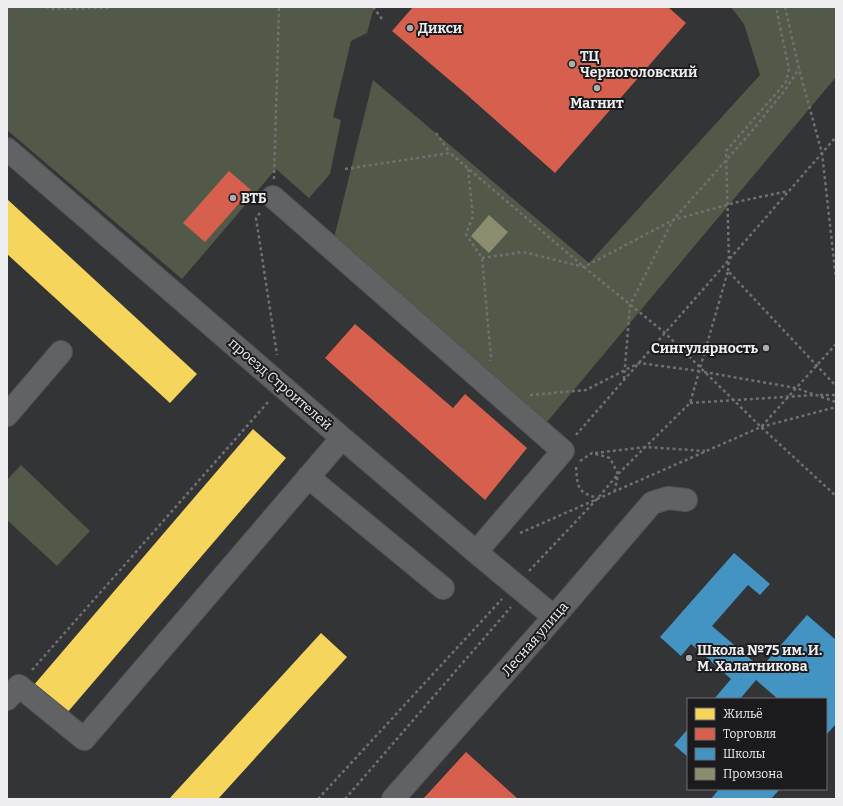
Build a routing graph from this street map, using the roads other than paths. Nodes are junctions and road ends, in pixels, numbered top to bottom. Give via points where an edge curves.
1 (7, 149) edge
2 (273, 197) road end
3 (61, 352) dead end
4 (7, 414) edge
5 (342, 438) junction
6 (308, 477) junction
7 (686, 500) dead end
8 (476, 552) junction
9 (443, 588) dead end
10 (554, 617) junction
11 (13, 692) edge
12 (393, 799) edge

1 - 5 street, проезд Строителей
2 - 8 street via 563,450
3 - 4 street
5 - 6 street
5 - 8 street, проезд Строителей
6 - 9 street
6 - 11 street via 84,739
7 - 10 street, Лесная улица via 668,498 652,504
8 - 10 street, проезд Строителей
10 - 12 street, Лесная улица

